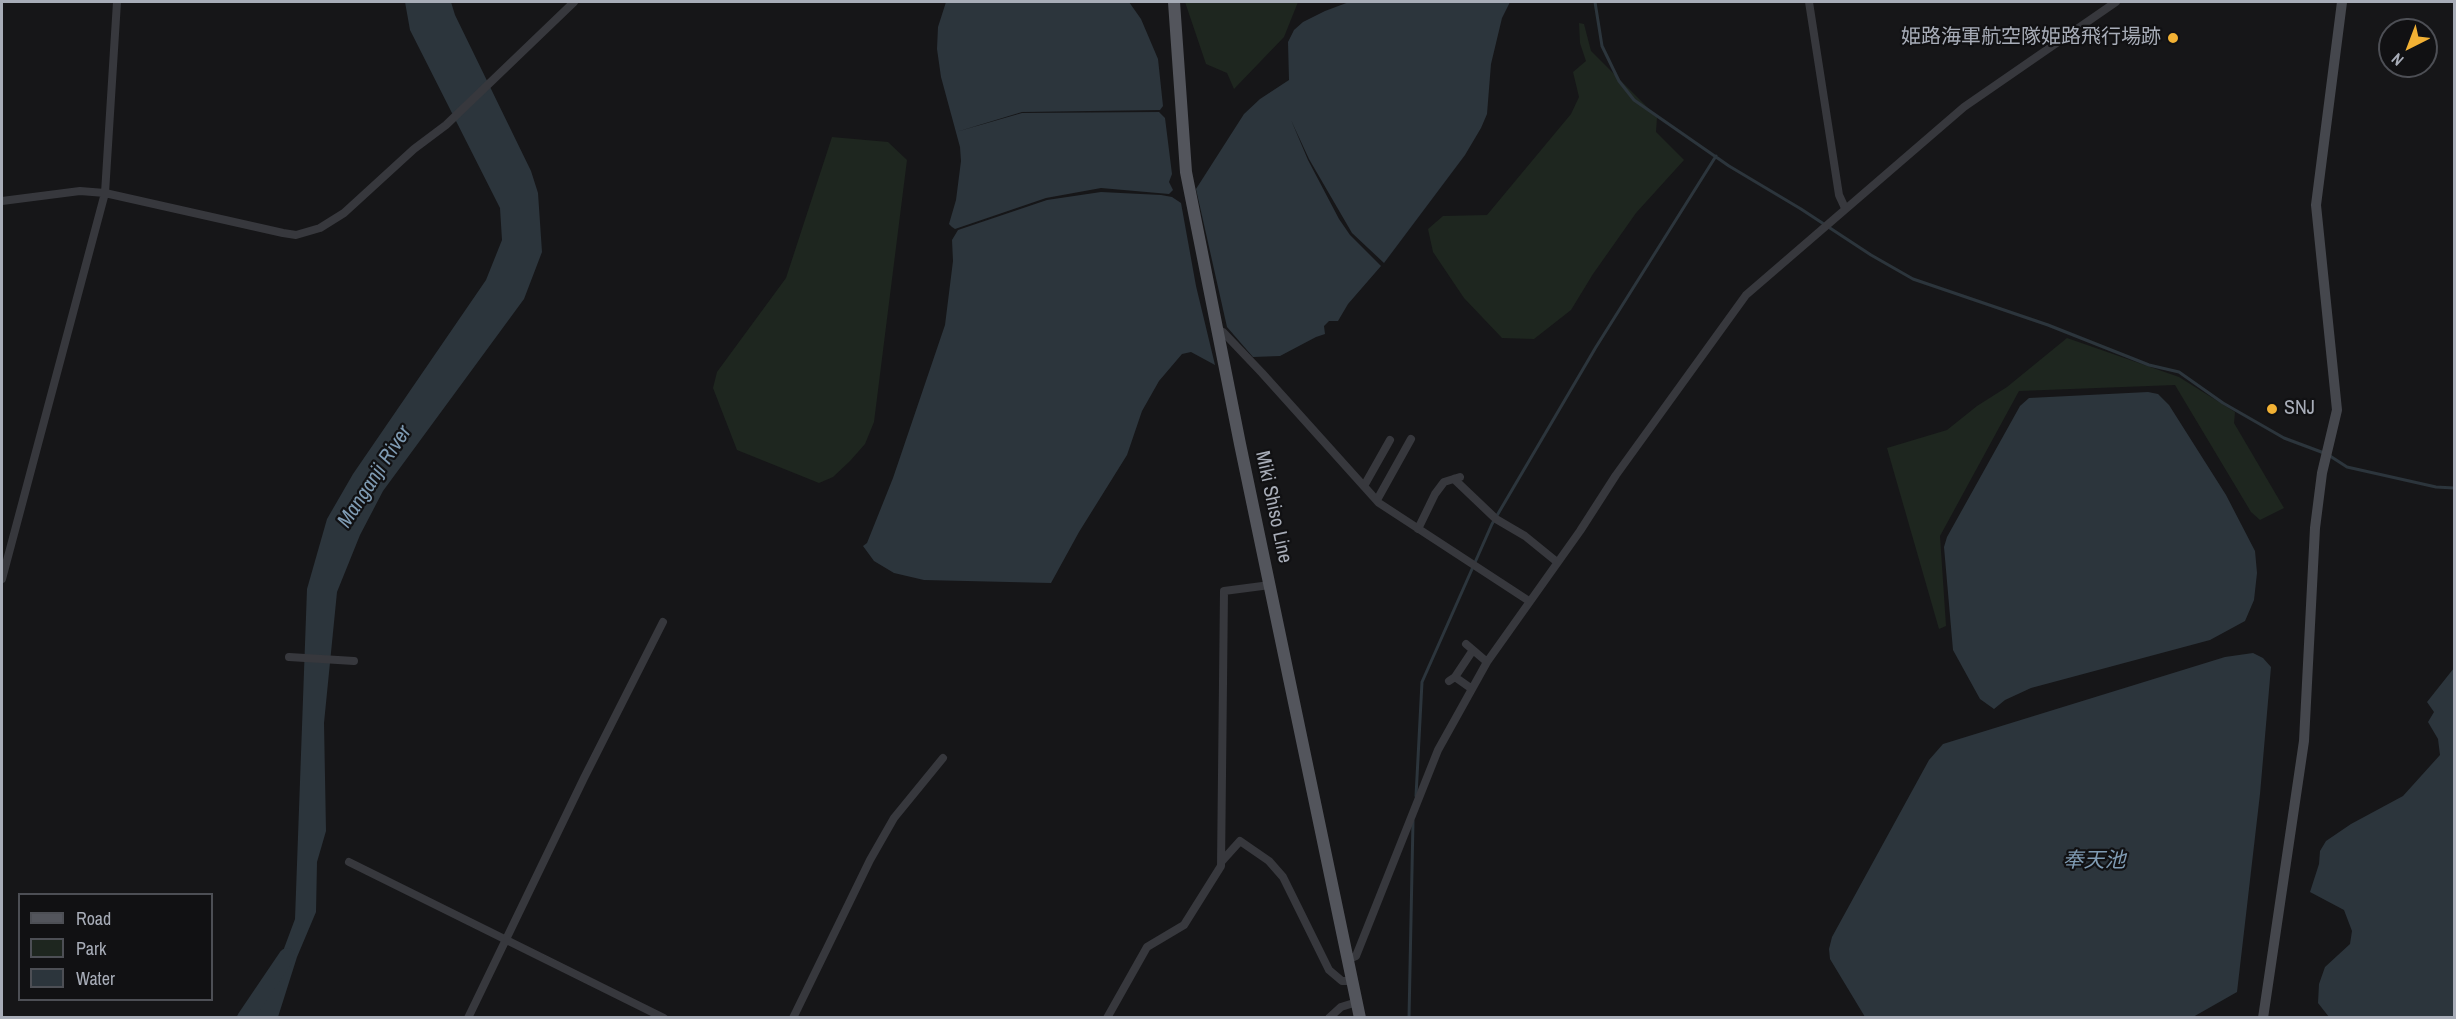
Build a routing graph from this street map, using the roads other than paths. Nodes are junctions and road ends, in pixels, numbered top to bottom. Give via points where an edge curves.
1 (117, 2) edge
2 (574, 2) edge
3 (1174, 2) edge
4 (1809, 2) edge
5 (2116, 2) edge
6 (2342, 2) edge
7 (105, 193) junction
8 (2, 201) edge
9 (1845, 208) junction
10 (1217, 329) junction
11 (1411, 439) dead end
12 (1390, 440) dead end
13 (1364, 486) junction
14 (1377, 500) junction
15 (1418, 529) junction
16 (1557, 562) junction
17 (2, 579) edge
18 (1270, 585) junction
19 (1529, 601) junction
20 (663, 622) dead end
21 (289, 657) dead end
22 (350, 660) dead end
23 (1487, 662) junction
24 (1472, 689) junction
25 (943, 759) dead end
26 (1222, 861) junction
27 (349, 862) dead end
28 (508, 939) junction
29 (1349, 959) junction
30 (1353, 981) junction
31 (1357, 1002) junction
32 (468, 1017) edge
33 (664, 1017) edge
34 (793, 1017) edge
35 (1107, 1017) edge
36 (1329, 1017) edge
37 (1360, 1017) edge
38 (2263, 1017) edge

1 - 7 street
2 - 7 street via 452,118 344,213 320,228 296,235
3 - 10 main road, Miki Shiso Line via 1186,172
4 - 9 street via 1839,195
5 - 9 street via 1964,107
6 - 38 street via 2316,205 2337,410 2315,528 2304,741
7 - 8 street via 80,191
7 - 17 street
9 - 16 street via 1746,295
10 - 13 street
10 - 18 main road, Miki Shiso Line
11 - 14 street
12 - 13 street
13 - 14 street
14 - 15 street
15 - 16 street via 1444,482 1457,478 1491,515
15 - 19 street
16 - 19 street
18 - 26 street via 1224,591
18 - 29 main road, Miki Shiso Line
19 - 23 street
20 - 28 street
21 - 22 street
23 - 24 street
23 - 24 street via 1469,647 1452,679
24 - 29 street via 1438,750 1356,956
25 - 34 street via 894,818
26 - 30 street via 1240,841 1269,861 1283,877 1329,970 1342,981
26 - 35 street via 1184,925 1147,946
27 - 28 street
28 - 32 street
28 - 33 street
29 - 30 main road, Miki Shiso Line
30 - 31 main road, Miki Shiso Line
31 - 36 street via 1341,1007
31 - 37 main road, Miki Shiso Line

